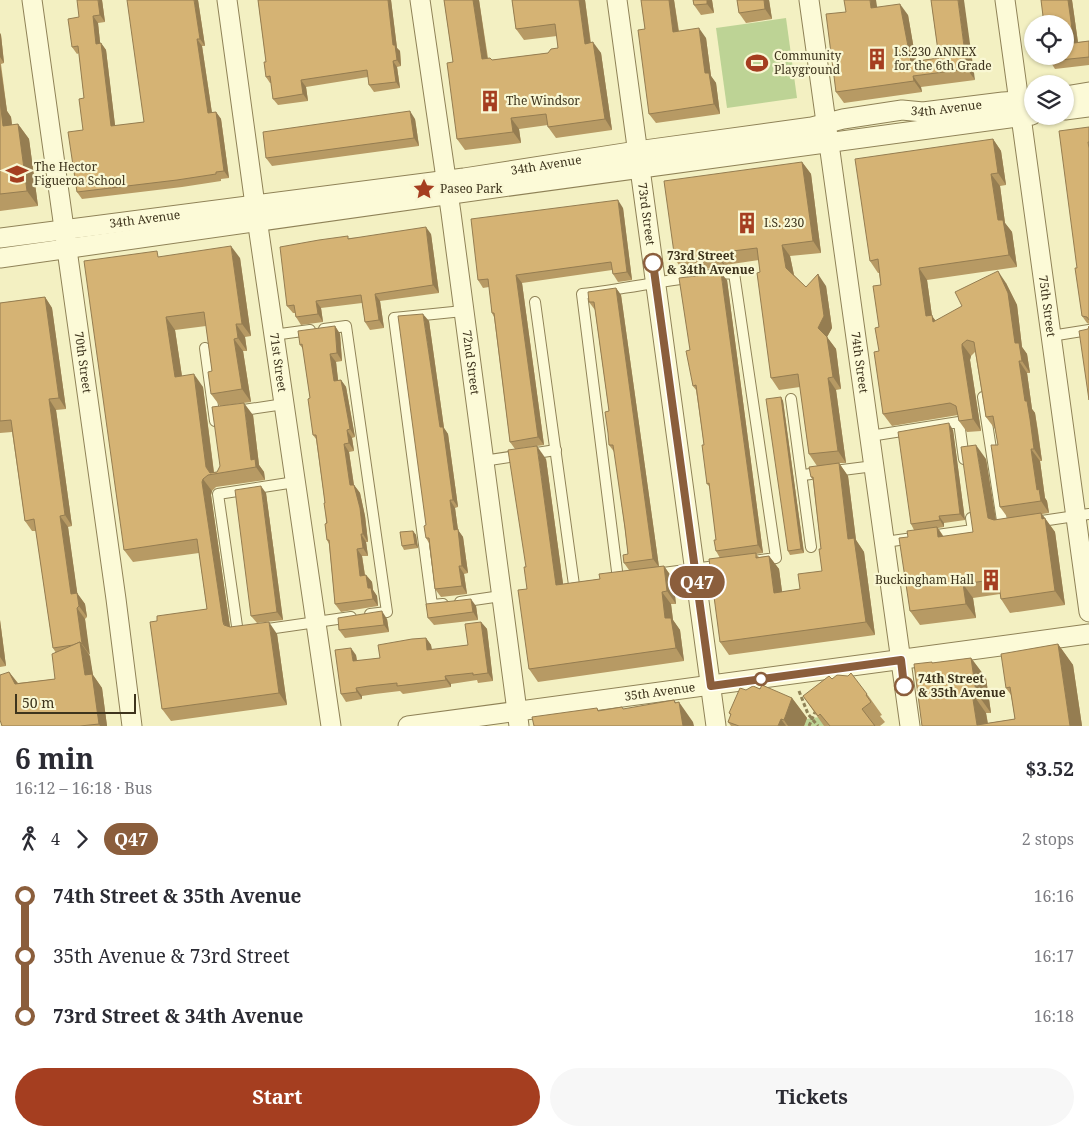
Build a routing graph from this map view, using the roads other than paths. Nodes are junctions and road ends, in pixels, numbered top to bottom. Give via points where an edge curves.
1 (32, 0) edge
2 (227, 0) edge
3 (420, 0) edge
4 (617, 0) edge
5 (809, 0) edge
6 (1005, 0) edge
7 (1089, 92) edge
8 (1074, 94) edge
9 (1024, 98) edge
10 (1089, 107) edge
11 (1024, 108) edge
12 (1024, 108) edge
13 (1074, 109) edge
14 (827, 123) junction
15 (1028, 125) edge
16 (830, 143) junction
17 (638, 160) junction
18 (447, 188) junction
19 (256, 213) junction
20 (63, 230) junction
21 (0, 238) edge
22 (66, 249) junction
23 (0, 258) edge
24 (656, 282) junction
25 (535, 302) dead end
26 (463, 311) junction
27 (1089, 330) edge
28 (274, 335) junction
29 (1051, 336) junction
30 (205, 348) edge
31 (982, 387) edge
32 (791, 399) dead end
33 (284, 404) junction
34 (214, 414) junction
35 (216, 432) edge
36 (870, 436) junction
37 (556, 450) junction
38 (483, 461) junction
39 (874, 466) junction
40 (965, 471) edge
41 (802, 475) junction
42 (295, 482) junction
43 (970, 510) edge
44 (1082, 515) edge
45 (884, 542) junction
46 (811, 547) dead end
47 (695, 569) junction
48 (574, 585) edge
49 (501, 596) junction
50 (1089, 612) edge
51 (316, 622) junction
52 (1089, 634) edge
53 (901, 660) junction
54 (711, 686) junction
55 (518, 719) edge
56 (132, 726) edge
57 (331, 726) edge
58 (408, 726) edge
59 (716, 726) edge
60 (910, 726) edge

1 - 20 street, 70th Street
2 - 19 street, 71st Street
3 - 18 street, 72nd Street
4 - 17 street, 73rd Street
5 - 14 street, 74th Street
6 - 9 street, 75th Street
7 - 8 street
10 - 13 street
11 - 14 street, 34th Avenue via 902,110
12 - 16 street, 34th Avenue
14 - 16 street, 74th Street
14 - 17 street, 34th Avenue
15 - 29 street, 75th Street
16 - 17 street, 34th Avenue
16 - 36 street, 74th Street
17 - 18 street, 34th Avenue
17 - 24 street, 73rd Street
18 - 19 street, 34th Avenue
18 - 26 street, 72nd Street
19 - 20 street, 34th Avenue
19 - 22 street, 34th Avenue
19 - 28 street, 71st Street
20 - 21 street, 34th Avenue
20 - 22 street, 70th Street
22 - 23 street, 34th Avenue
22 - 56 street, 70th Street
24 - 47 street, 73rd Street
24 - 47 lane via 582,294 618,579
24 - 47 lane via 734,272 776,558
25 - 37 lane
26 - 38 street, 72nd Street
26 - 49 lane via 394,318 432,605
27 - 29 lane
28 - 33 street, 71st Street
28 - 51 lane via 346,326 387,612
29 - 44 street, 75th Street
30 - 34 lane
31 - 44 lane via 1003,527
32 - 41 lane
33 - 34 lane
33 - 42 street, 71st Street
34 - 35 lane
36 - 39 street, 74th Street
36 - 40 lane via 959,422
37 - 38 lane
37 - 48 lane
38 - 49 street, 72nd Street
39 - 41 lane
39 - 45 street, 74th Street
41 - 46 lane
42 - 51 street, 71st Street
42 - 51 lane via 218,494 238,633
43 - 45 lane via 973,530
44 - 50 street, 75th Street
45 - 53 street, 74th Street
47 - 54 street, 73rd Street
49 - 55 street, 72nd Street
51 - 57 street, 71st Street
52 - 53 street, 35th Avenue
53 - 54 street, 35th Avenue
53 - 60 street, 74th Street
54 - 55 street, 35th Avenue
54 - 59 street, 73rd Street
55 - 58 street, 35th Avenue

